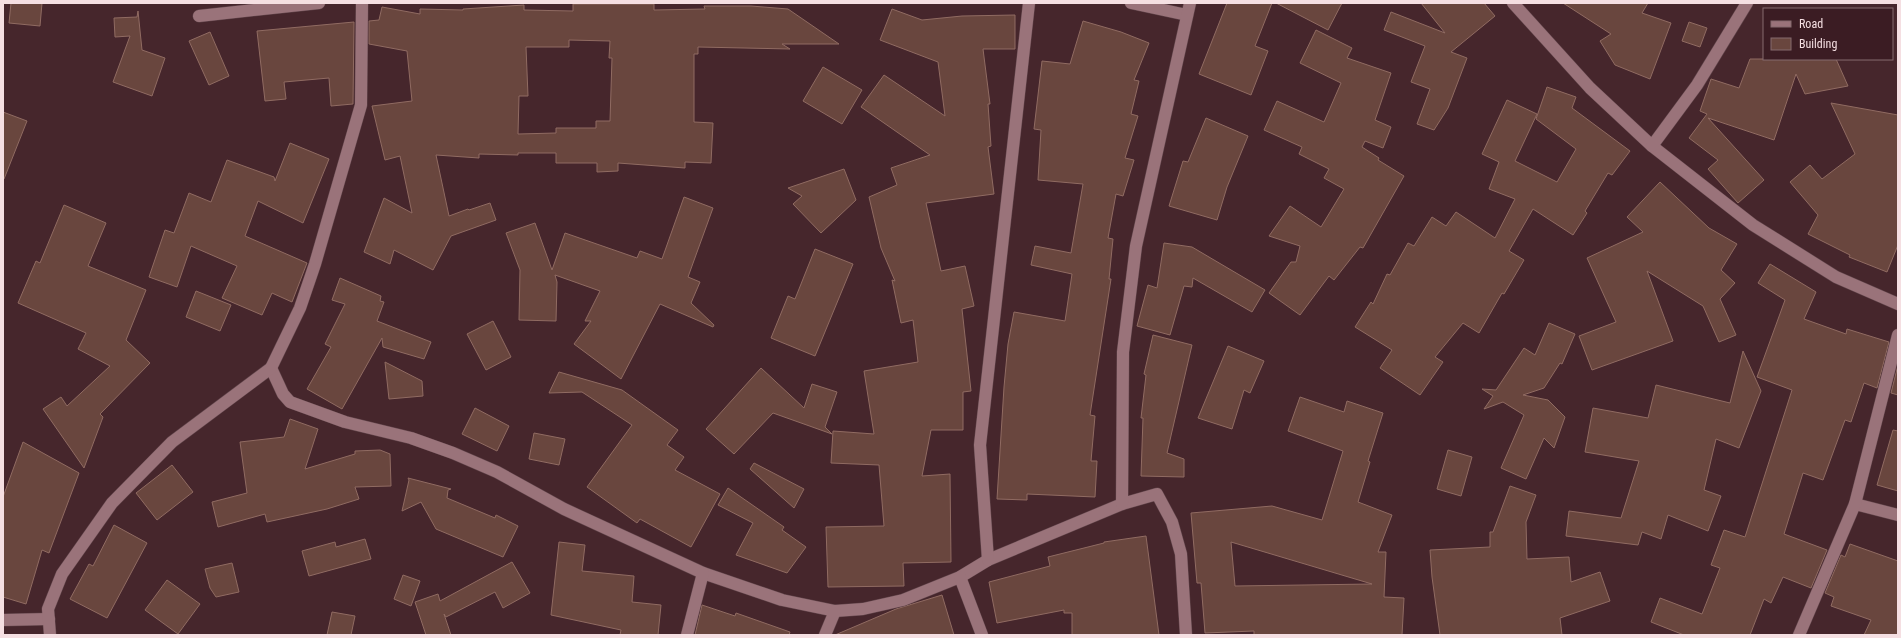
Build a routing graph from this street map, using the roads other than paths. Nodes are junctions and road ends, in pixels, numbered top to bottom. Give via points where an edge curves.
1 (319, 3) edge
2 (362, 3) edge
3 (1029, 3) edge
4 (1131, 3) edge
5 (1513, 3) edge
6 (1747, 3) edge
7 (1189, 9) edge
8 (199, 16) dead end
9 (1652, 146) junction
10 (1898, 304) edge
11 (1898, 335) edge
12 (271, 368) junction
13 (1122, 504) junction
14 (1854, 504) junction
15 (1898, 515) edge
16 (988, 560) junction
17 (703, 573) junction
18 (960, 578) junction
19 (835, 611) junction
20 (49, 619) junction
21 (3, 620) edge
22 (50, 635) edge
23 (687, 635) edge
24 (825, 635) edge
25 (982, 635) edge
26 (1186, 635) edge
27 (1799, 635) edge

1 - 8 street
2 - 12 street via 361,105 300,308
3 - 16 street via 980,445
4 - 7 street
5 - 9 street via 1590,88
6 - 9 street via 1697,85
7 - 13 street via 1136,246 1123,352
9 - 10 street via 1753,225 1836,277
11 - 14 street
12 - 17 street via 283,394 290,402 345,422 411,438 453,453 497,472 564,509
12 - 20 street via 172,442 112,503 62,574 48,609
13 - 16 street
13 - 26 street via 1157,494 1172,522 1181,554
14 - 15 street
14 - 27 street
16 - 18 street
17 - 19 street via 782,600
17 - 23 street
18 - 19 street via 903,600 864,609
18 - 25 street
19 - 24 street
20 - 21 street
20 - 22 street

